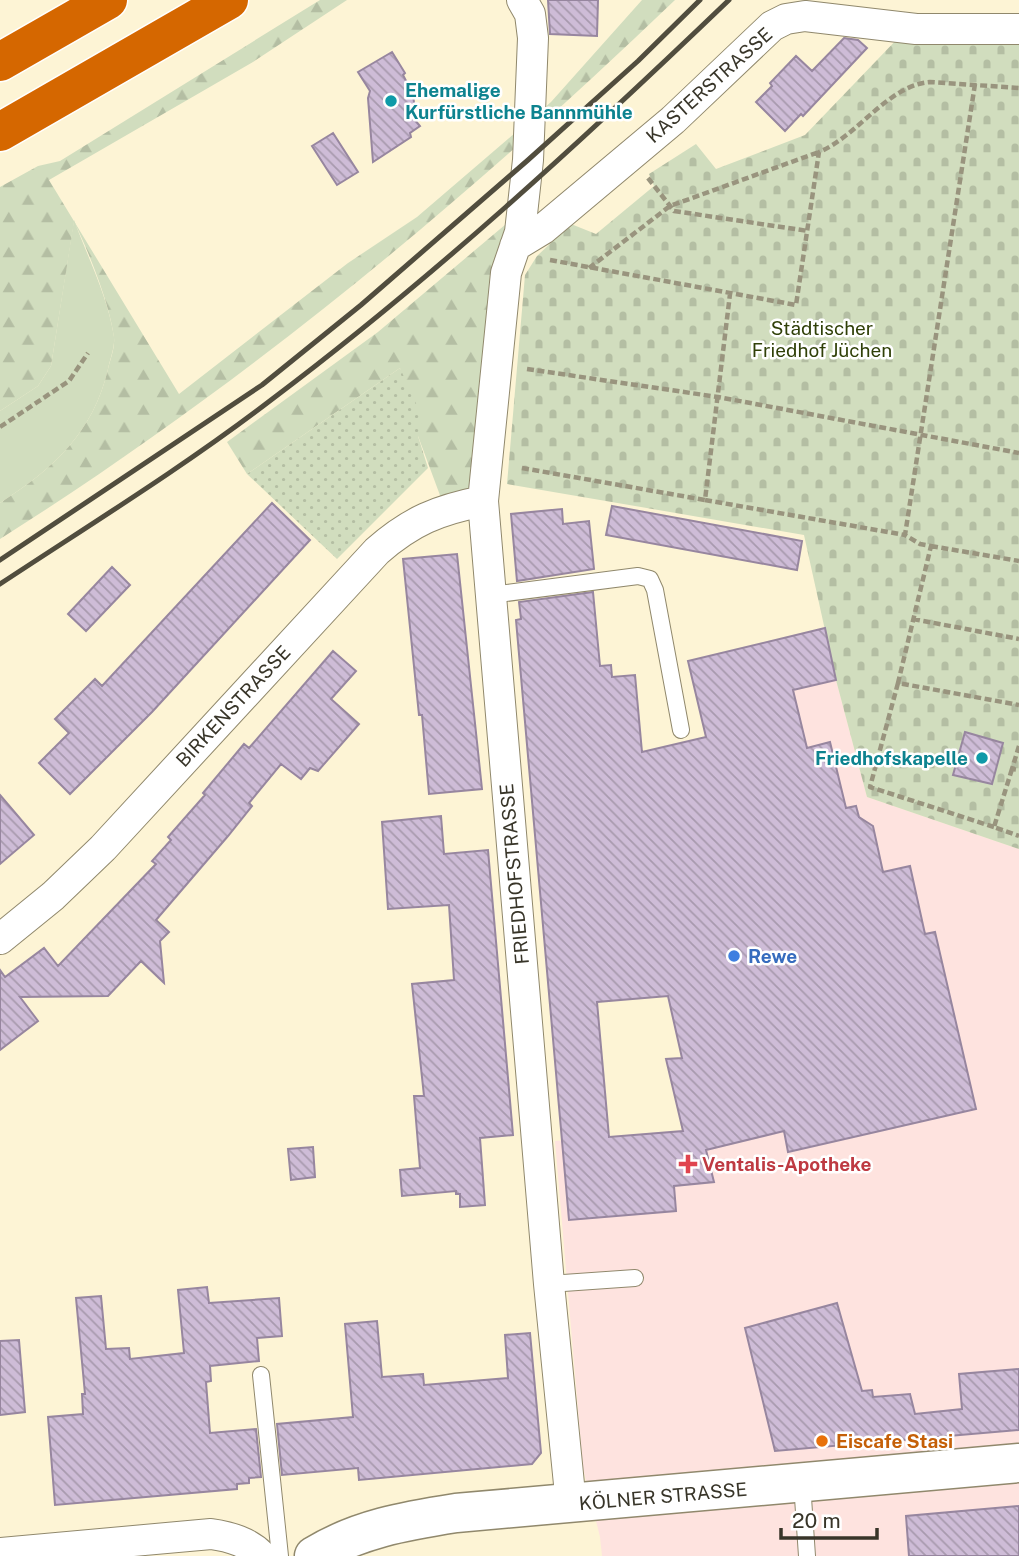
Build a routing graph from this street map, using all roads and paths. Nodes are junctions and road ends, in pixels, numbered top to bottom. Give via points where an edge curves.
1 (108, 0) edge
2 (229, 0) edge
3 (522, 0) edge
4 (1019, 29) edge
5 (0, 62) edge
6 (975, 84) junction
7 (1019, 88) edge
8 (0, 132) edge
9 (819, 152) junction
10 (670, 206) junction
11 (808, 231) junction
12 (513, 251) junction
13 (589, 268) junction
14 (730, 294) junction
15 (88, 353) dead end
16 (497, 364) junction
17 (718, 397) junction
18 (0, 427) edge
19 (921, 435) junction
20 (1019, 453) edge
21 (522, 468) dead end
22 (705, 500) junction
23 (483, 501) junction
24 (905, 535) junction
25 (931, 546) junction
26 (1019, 561) edge
27 (491, 595) junction
28 (913, 619) junction
29 (1019, 639) edge
30 (898, 683) junction
31 (1019, 705) edge
32 (681, 730) dead end
33 (1019, 746) edge
34 (1012, 769) junction
35 (1019, 770) edge
36 (994, 827) junction
37 (1019, 836) edge
38 (0, 939) edge
39 (635, 1279) dead end
40 (549, 1284) junction
41 (261, 1375) dead end
42 (1019, 1463) edge
43 (802, 1483) junction
44 (571, 1504) junction
45 (0, 1553) edge
46 (262, 1556) edge
47 (280, 1556) edge
48 (314, 1556) edge
49 (807, 1556) edge

1 - 5 highway
2 - 8 highway
3 - 12 street, FRIEDHOFSTRASSE via 530,14 533,38 526,188
4 - 12 street, KASTERSTRASSE via 930,29 805,16 786,19
6 - 7 path
6 - 9 path via 930,82 908,88 846,137
6 - 19 path
9 - 10 path
9 - 11 path
10 - 11 path via 674,211
10 - 13 path
11 - 14 path via 796,305
12 - 13 path
12 - 16 street, FRIEDHOFSTRASSE via 506,273
13 - 14 path
14 - 17 path
15 - 18 path via 69,381
16 - 17 path
16 - 23 street, FRIEDHOFSTRASSE
17 - 19 path
17 - 22 path
19 - 20 path
19 - 24 path
21 - 22 path
22 - 24 path
23 - 27 street, FRIEDHOFSTRASSE
23 - 38 street, BIRKENSTRASSE via 438,511 405,527 385,544 103,848
24 - 25 path
25 - 26 path
25 - 28 path
27 - 32 lane via 638,576 650,579
27 - 40 street, FRIEDHOFSTRASSE
28 - 29 path
28 - 30 path
30 - 31 path
30 - 36 path via 870,787
33 - 34 path
34 - 35 path
34 - 36 path
36 - 37 path
39 - 40 lane
40 - 44 street, FRIEDHOFSTRASSE
41 - 47 lane
42 - 43 main road, KÖLNER STRASSE
43 - 44 main road, KÖLNER STRASSE
43 - 49 lane
44 - 48 main road, KÖLNER STRASSE via 400,1522 343,1539
45 - 46 street via 211,1534 233,1538

